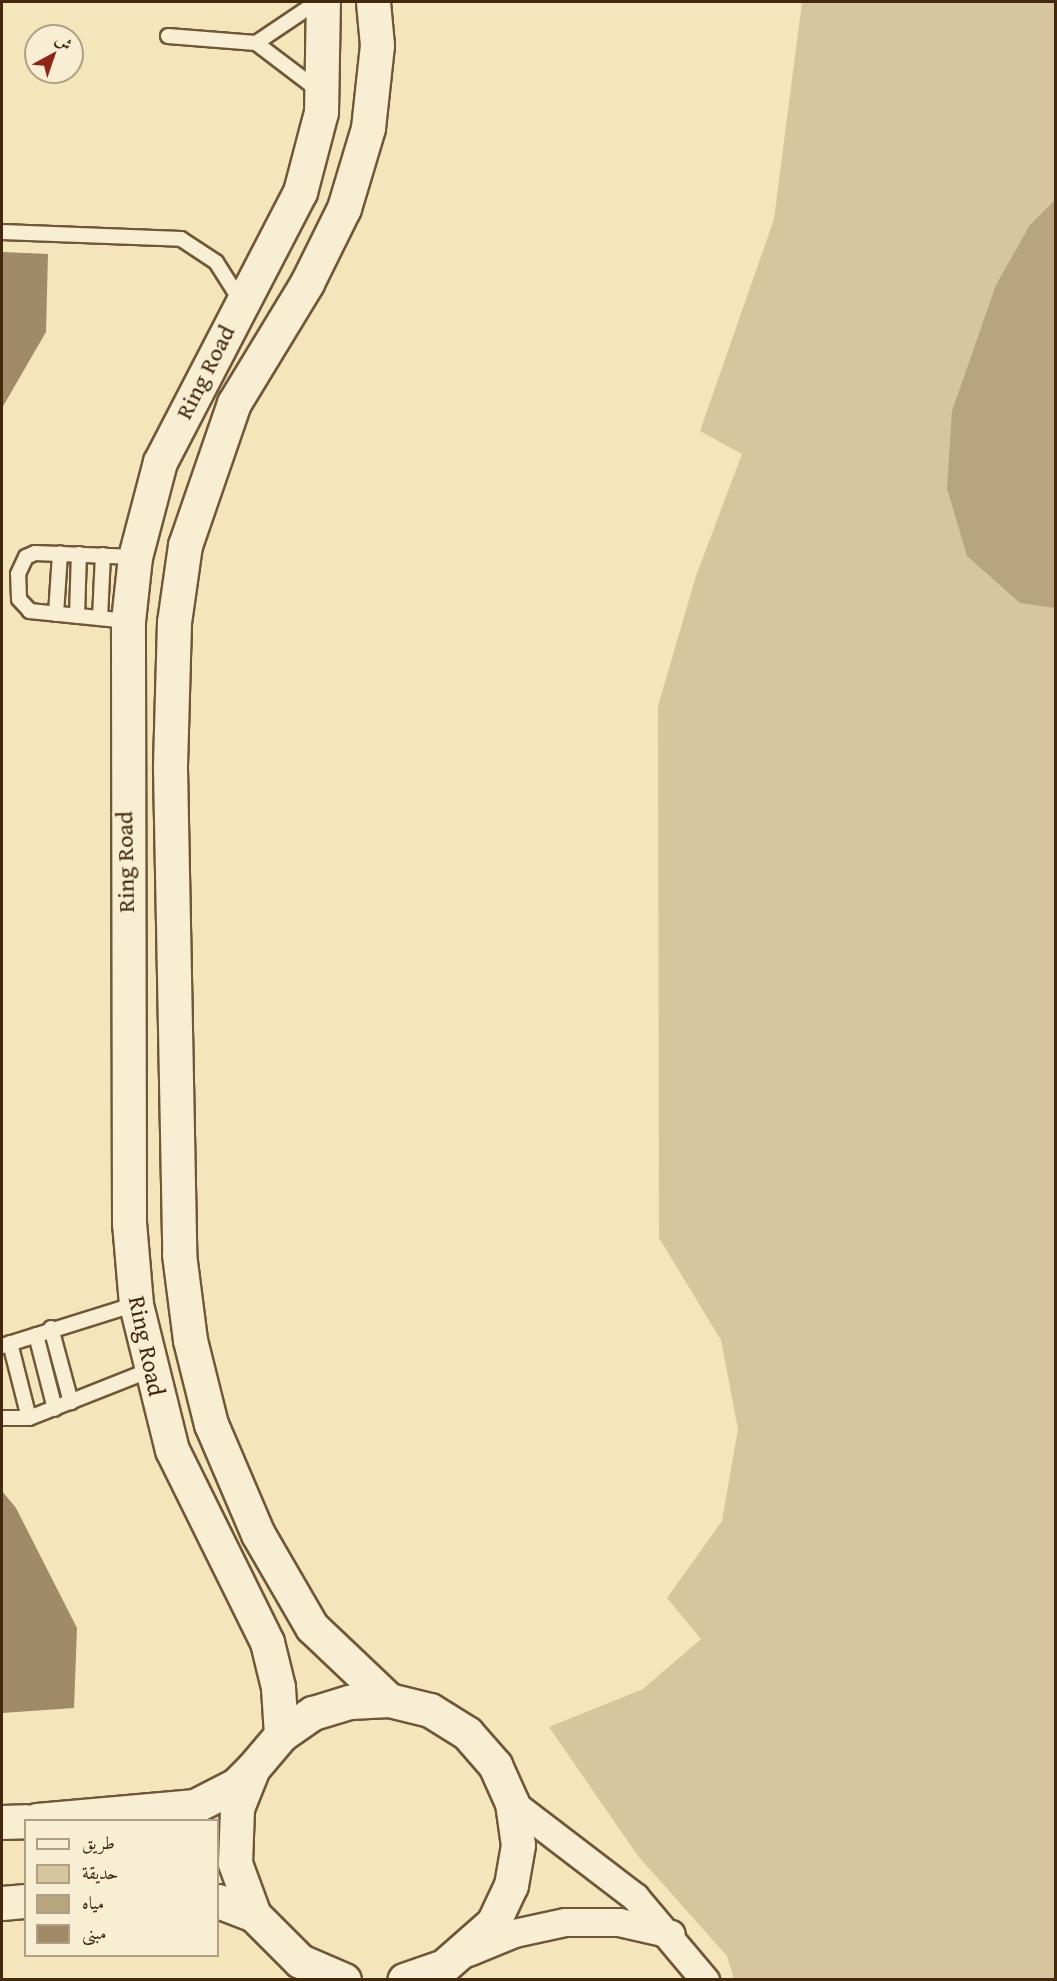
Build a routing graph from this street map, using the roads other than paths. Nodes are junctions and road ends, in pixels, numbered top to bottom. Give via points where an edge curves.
1 (317, 2) edge
2 (323, 2) edge
3 (373, 2) edge
4 (168, 36) dead end
5 (256, 43) junction
6 (322, 95) junction
7 (2, 232) edge
8 (241, 302) junction
9 (60, 554) junction
10 (79, 554) junction
11 (103, 555) junction
12 (135, 557) junction
13 (56, 614) junction
14 (77, 616) junction
15 (114, 620) junction
16 (136, 1304) junction
17 (51, 1328) junction
18 (36, 1335) junction
19 (6, 1345) edge
20 (148, 1371) junction
21 (70, 1402) junction
22 (55, 1409) junction
23 (2, 1418) edge
24 (29, 1418) junction
25 (389, 1700) junction
26 (281, 1735) junction
27 (253, 1767) junction
28 (512, 1803) junction
29 (58, 1819) edge
30 (24, 1821) edge
31 (2, 1822) edge
32 (24, 1901) edge
33 (219, 1901) edge
34 (2, 1903) edge
35 (254, 1915) junction
36 (671, 1934) junction
37 (449, 1966) edge
38 (305, 1970) edge
39 (344, 1980) edge
40 (404, 1980) edge
41 (705, 1980) edge

1 - 5 lane
2 - 6 street, Ring Road
3 - 25 street, Ring Road via 377,45 368,128 344,208 307,283 234,403 185,545 174,622 170,768 180,1254 190,1340 211,1424 258,1534 312,1627
4 - 5 lane
5 - 6 lane via 292,65
6 - 8 street, Ring Road via 300,192
7 - 8 lane via 181,239 216,262
8 - 12 street, Ring Road via 160,462
9 - 10 lane
9 - 13 lane
9 - 13 lane via 26,557 18,574 24,606
10 - 11 lane
10 - 14 lane
11 - 12 lane
11 - 15 lane
12 - 15 street, Ring Road
13 - 14 lane
14 - 15 lane
15 - 16 street, Ring Road via 128,1188
16 - 17 lane
16 - 20 street, Ring Road
17 - 18 lane
17 - 21 lane
18 - 19 lane
18 - 22 lane
19 - 24 lane
20 - 21 lane
20 - 26 street, Ring Road via 172,1450 267,1642 278,1688
21 - 22 lane
22 - 24 lane
23 - 24 lane
25 - 26 street via 350,1701 313,1713
25 - 28 street via 430,1710 466,1733 495,1765
26 - 27 street
27 - 29 street via 227,1791 195,1806
27 - 35 street via 237,1808 235,1863
28 - 36 street via 596,1863
28 - 37 street via 518,1845 511,1886 493,1923
30 - 31 street
32 - 34 street
33 - 35 street
35 - 38 street
36 - 37 street via 619,1923 565,1922 514,1933
36 - 41 street
37 - 40 street
38 - 39 street

